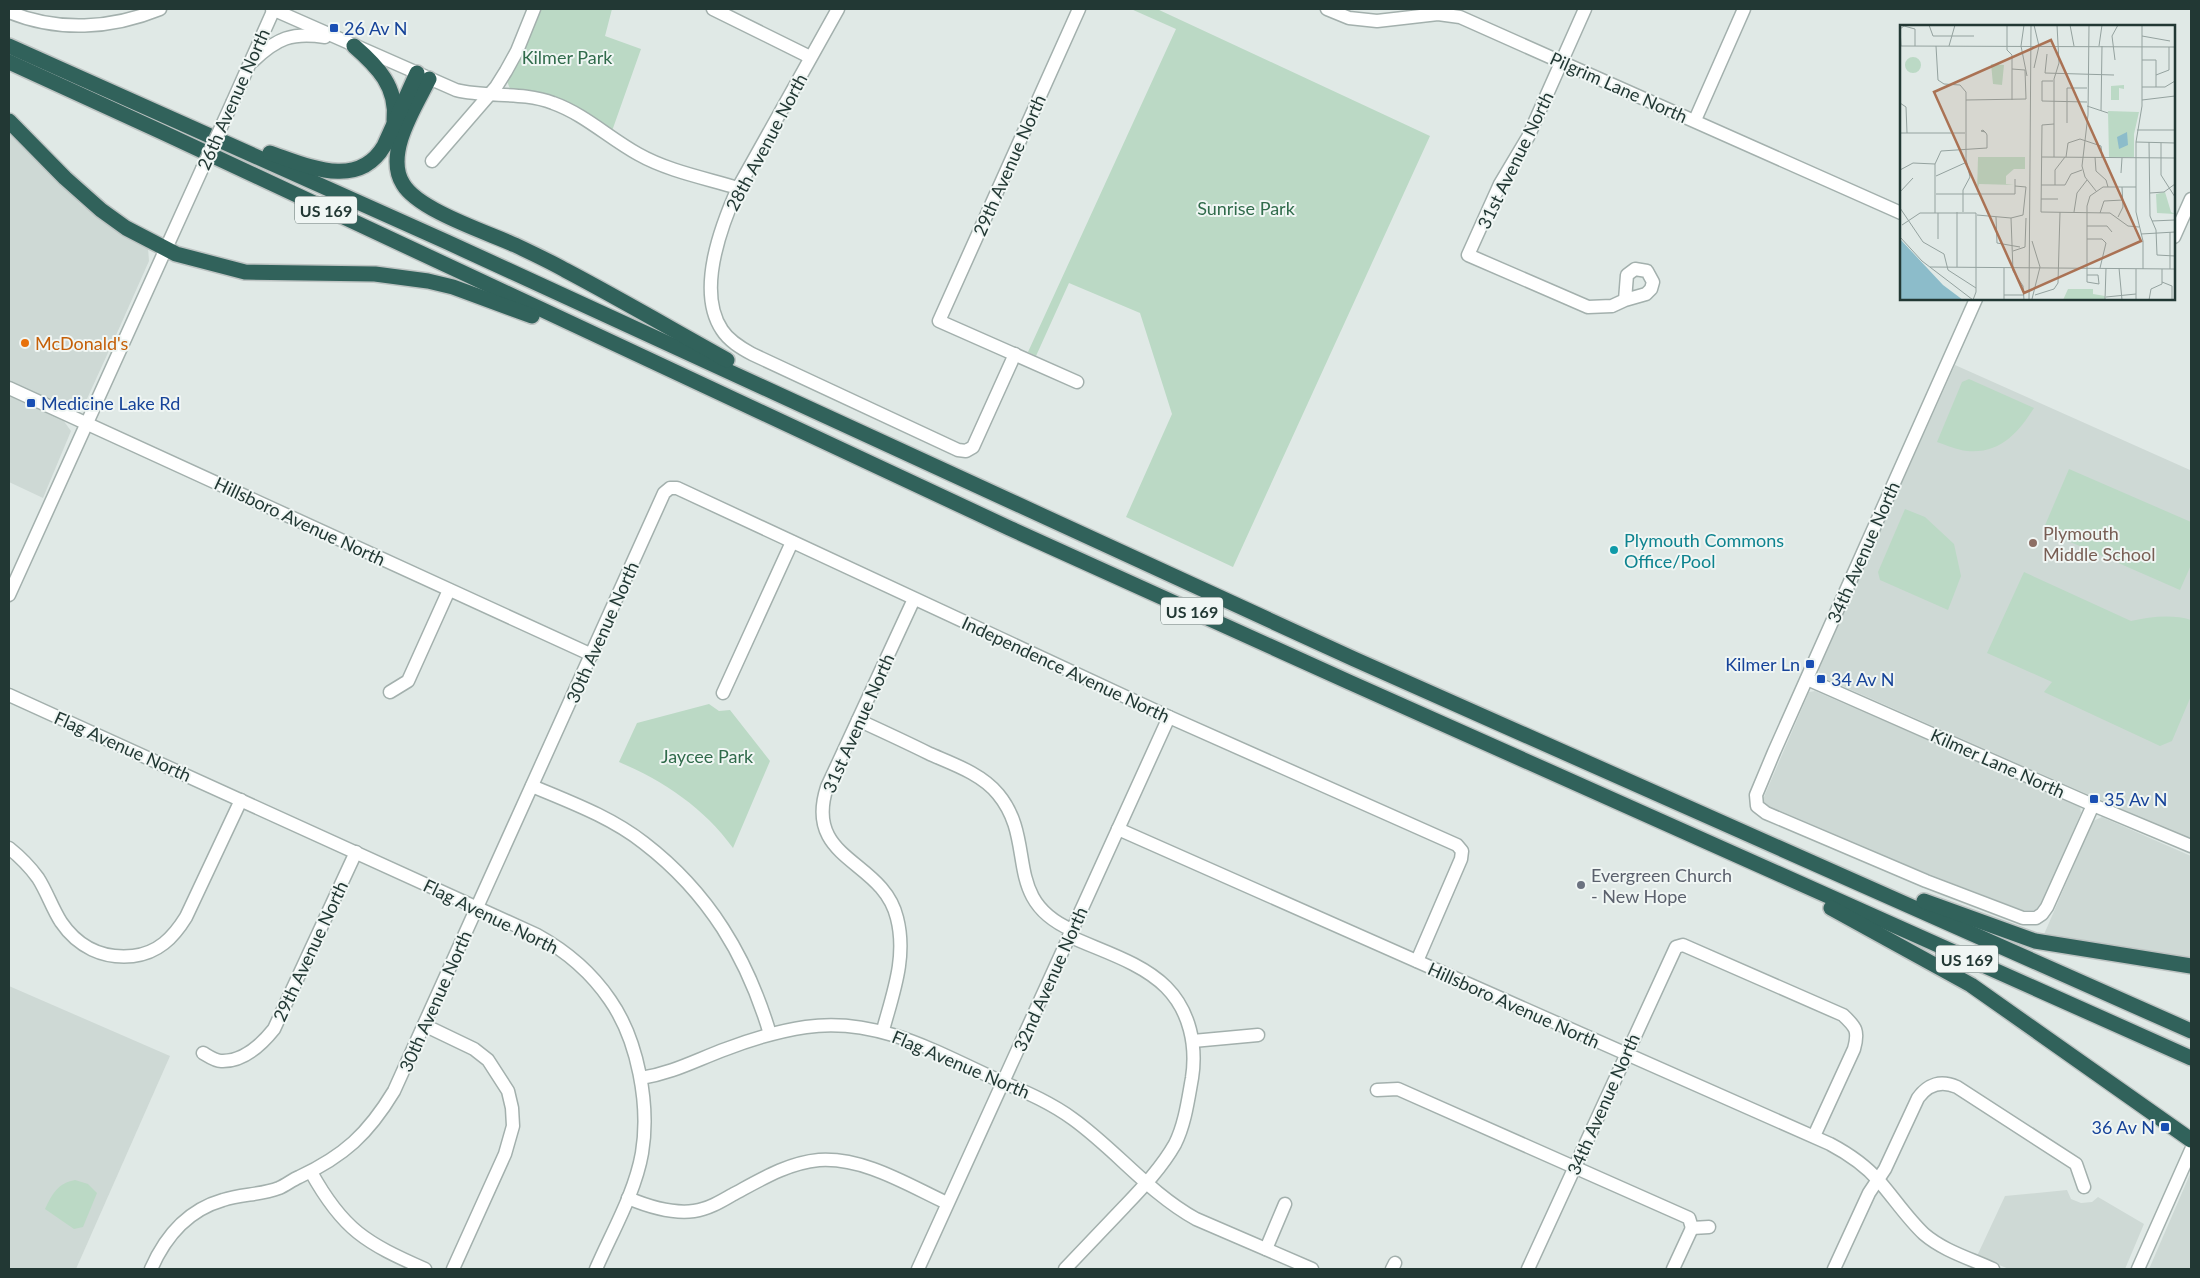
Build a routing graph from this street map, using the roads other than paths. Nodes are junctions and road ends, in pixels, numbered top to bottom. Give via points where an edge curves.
1 (160, 9) edge
2 (273, 9) edge
3 (534, 9) edge
4 (713, 9) edge
5 (838, 9) edge
6 (1079, 9) edge
7 (1327, 9) edge
8 (1585, 9) edge
9 (1744, 9) edge
10 (9, 12) edge
11 (1427, 12) edge
12 (338, 39) junction
13 (9, 46) edge
14 (354, 46) junction
15 (810, 58) junction
16 (9, 62) edge
17 (1562, 62) junction
18 (248, 66) junction
19 (423, 76) junction
20 (488, 95) junction
21 (1696, 120) junction
22 (9, 121) edge
23 (177, 121) junction
24 (392, 130) junction
25 (432, 161) dead end
26 (738, 188) junction
27 (2191, 200) edge
28 (1900, 214) edge
29 (2175, 235) edge
30 (164, 249) junction
31 (1625, 300) dead end
32 (1976, 300) edge
33 (1015, 354) junction
34 (644, 358) junction
35 (1077, 382) dead end
36 (9, 388) edge
37 (767, 389) junction
38 (86, 423) junction
39 (670, 488) joint
40 (792, 542) junction
41 (449, 590) junction
42 (9, 595) edge
43 (914, 599) junction
44 (592, 655) junction
45 (1807, 679) junction
46 (390, 692) dead end
47 (723, 693) dead end
48 (9, 694) edge
49 (1169, 717) junction
50 (858, 720) junction
51 (532, 786) junction
52 (241, 800) junction
53 (2093, 805) junction
54 (1118, 829) junction
55 (2191, 846) edge
56 (356, 852) junction
57 (11, 853) edge
58 (1743, 858) junction
59 (1809, 860) junction
60 (477, 907) junction
61 (1071, 933) junction
62 (1416, 961) junction
63 (2191, 966) edge
64 (424, 1024) junction
65 (883, 1030) junction
66 (2191, 1031) edge
67 (770, 1034) junction
68 (1258, 1034) dead end
69 (1193, 1041) junction
70 (202, 1054) dead end
71 (1626, 1055) junction
72 (2191, 1058) edge
73 (641, 1078) junction
74 (1003, 1082) junction
75 (1377, 1090) dead end
76 (1814, 1136) junction
77 (2191, 1140) edge
78 (2191, 1150) edge
79 (1575, 1167) junction
80 (311, 1172) junction
81 (1878, 1179) junction
82 (1146, 1183) junction
83 (2084, 1187) dead end
84 (628, 1198) junction
85 (947, 1203) junction
86 (1285, 1204) dead end
87 (1692, 1228) junction
88 (1709, 1228) dead end
89 (1266, 1249) junction
90 (920, 1268) edge
91 (1984, 1268) edge
92 (151, 1269) edge
93 (425, 1269) edge
94 (453, 1269) edge
95 (596, 1269) edge
96 (1065, 1269) edge
97 (1312, 1269) edge
98 (1528, 1269) edge
99 (1673, 1269) edge
100 (1834, 1269) edge
101 (2138, 1269) edge

1 - 10 street via 118,22 64,26
2 - 12 street
2 - 18 street, 26th Avenue North
3 - 20 street via 518,51
4 - 15 street
5 - 15 street, 28th Avenue North
6 - 33 street, 29th Avenue North via 939,321
7 - 11 street, Pilgrim Lane North via 1349,18 1377,21
8 - 17 street, 31st Avenue North
9 - 21 street
11 - 17 street, Pilgrim Lane North via 1460,17
12 - 14 street
12 - 18 street via 310,34 287,37 270,45
13 - 23 highway, US 169
14 - 19 street
14 - 24 highway via 388,83 395,113
15 - 26 street, 28th Avenue North
16 - 34 highway, US 169
17 - 21 street, Pilgrim Lane North
17 - 31 street, 31st Avenue North via 1468,255 1588,307 1612,306
18 - 30 street, 26th Avenue North, bridge
19 - 20 street via 456,90
19 - 24 highway
19 - 37 highway via 397,151 396,166 402,184 413,196 429,207 566,271 734,364
20 - 25 street
20 - 26 street via 551,102 574,112 650,160
21 - 28 street, Pilgrim Lane North
22 - 30 highway via 101,210
23 - 24 highway via 334,172 352,170 370,162 380,152
23 - 37 highway, US 169
26 - 33 street, 28th Avenue North via 715,254 712,304 722,331 752,354 966,451 972,447
27 - 29 street
30 - 34 highway via 207,264 245,272 375,274 428,281 488,299
30 - 38 street, 26th Avenue North
32 - 45 street, 34th Avenue North
33 - 35 street
34 - 58 highway, US 169 via 1332,674
36 - 38 street, Hillsboro Avenue North
37 - 59 highway, US 169 via 1345,655
38 - 41 street, Hillsboro Avenue North
38 - 42 street, 26th Avenue North
39 - 40 street, Independence Avenue North via 677,488
39 - 44 street, 30th Avenue North via 664,493
40 - 43 street, Independence Avenue North
40 - 47 street
41 - 44 street, Hillsboro Avenue North
41 - 46 street via 408,681
43 - 49 street, Independence Avenue North
43 - 50 street, 31st Avenue North
44 - 51 street, 30th Avenue North
45 - 53 street, Kilmer Lane North
45 - 53 street, 34th Avenue North via 1756,795 1757,806 1766,813 1933,884 2023,918 2036,918 2047,907
48 - 52 street, Flag Avenue North
49 - 54 street, 32nd Avenue North
49 - 62 street, Independence Avenue North via 1457,845 1462,850 1457,870
50 - 61 street via 968,771 997,792 1013,818 1031,895 1048,918
50 - 65 street, 31st Avenue North via 827,787 821,814 831,841 868,873 890,901 897,916 901,956
51 - 60 street, 30th Avenue North
51 - 67 street via 580,806 644,842 678,873 720,922 739,953
52 - 56 street, Flag Avenue North
52 - 57 street via 186,917 176,933 152,952 122,957 83,946 61,922 38,878
53 - 55 street, Kilmer Lane North
54 - 61 street, 32nd Avenue North
54 - 62 street, Hillsboro Avenue North
56 - 60 street, Flag Avenue North
56 - 70 street, 29th Avenue North via 274,1029 251,1051 233,1060 220,1061
58 - 72 highway, US 169
58 - 77 highway via 1971,985
59 - 63 highway via 2035,942
59 - 66 highway, US 169
60 - 64 street, 30th Avenue North
60 - 73 street, Flag Avenue North via 558,946 578,962 611,1001 634,1051
61 - 69 street via 1137,967 1166,987 1186,1016
61 - 74 street, 32nd Avenue North
62 - 71 street, Hillsboro Avenue North
64 - 80 street, 30th Avenue North via 394,1092 380,1114 363,1136 344,1152
64 - 94 street via 474,1049 488,1060 508,1091 512,1108 513,1126 505,1154
65 - 67 street, Flag Avenue North via 830,1025
65 - 74 street, Flag Avenue North
67 - 73 street, Flag Avenue North via 679,1069
68 - 69 street
69 - 82 street via 1192,1074 1182,1126 1166,1159
71 - 76 street, Hillsboro Avenue North
71 - 76 street, 34th Avenue North via 1676,947 1683,944 1843,1015 1855,1027 1854,1049
71 - 79 street, 34th Avenue North
73 - 84 street via 642,1153
74 - 82 street, Flag Avenue North via 1035,1096 1074,1120
74 - 85 street, 32nd Avenue North
75 - 79 street via 1398,1089
76 - 81 street, Hillsboro Avenue North via 1842,1150
78 - 101 street
79 - 87 street via 1689,1218
79 - 98 street, 34th Avenue North
80 - 92 street, 30th Avenue North via 281,1187 222,1200 202,1209 170,1235
80 - 93 street via 336,1212 351,1227 381,1250
81 - 83 street via 1918,1098 1924,1090 1949,1083 2076,1164
81 - 91 street, Hillsboro Avenue North via 1925,1234
81 - 100 street
82 - 89 street, Flag Avenue North via 1196,1219
82 - 96 street
84 - 85 street via 661,1209 694,1211 711,1206 783,1168 820,1160 858,1164
84 - 95 street
85 - 90 street, 32nd Avenue North
86 - 89 street
87 - 88 street
87 - 99 street
89 - 97 street, Flag Avenue North

